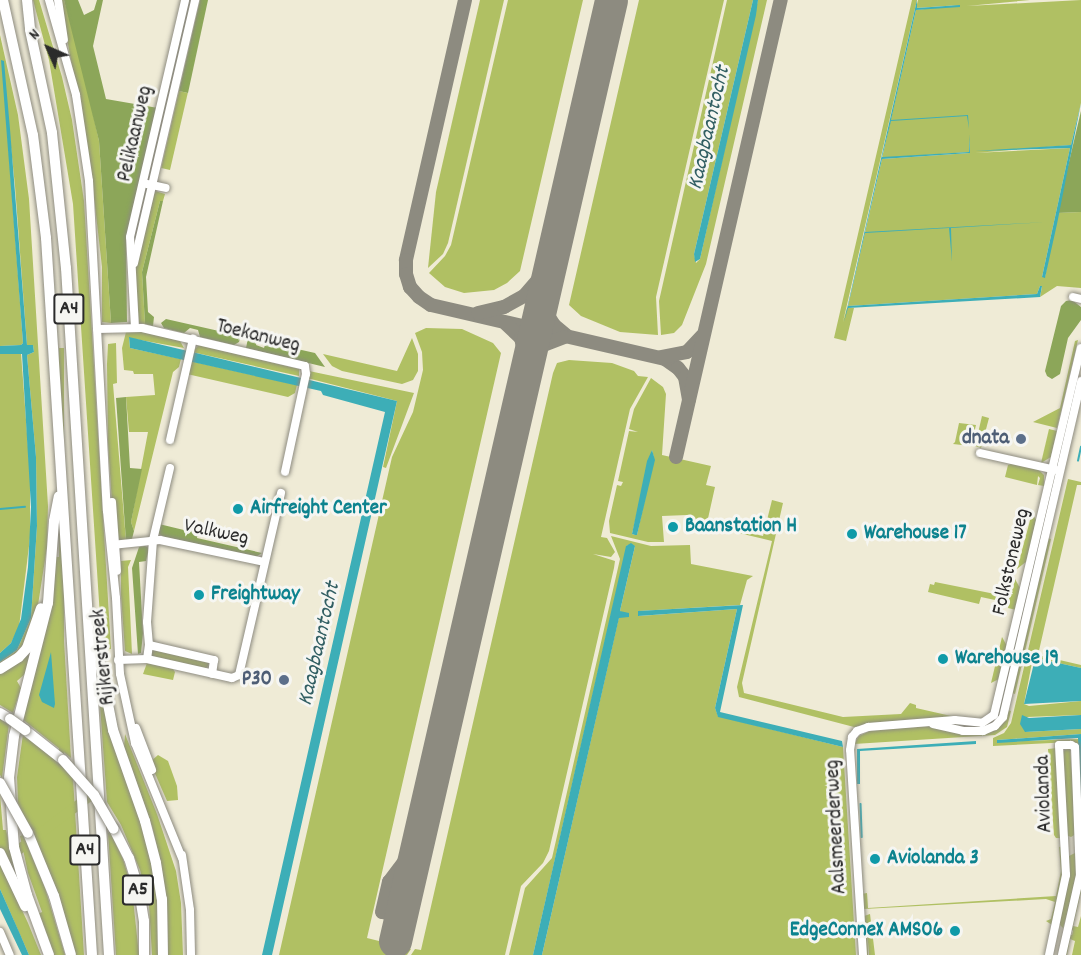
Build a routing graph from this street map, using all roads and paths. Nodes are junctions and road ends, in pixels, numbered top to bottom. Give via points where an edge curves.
1 (3, 0) edge
2 (19, 0) edge
3 (27, 0) edge
4 (49, 0) edge
5 (58, 0) edge
6 (185, 0) edge
7 (195, 0) edge
8 (0, 4) edge
9 (7, 18) junction
10 (181, 20) junction
11 (190, 22) junction
12 (30, 30) junction
13 (64, 47) junction
14 (161, 108) junction
15 (170, 110) junction
16 (155, 176) junction
17 (165, 178) dead end
18 (147, 184) junction
19 (166, 188) dead end
20 (135, 328) junction
21 (99, 329) junction
22 (193, 339) junction
23 (1081, 348) edge
24 (1081, 381) edge
25 (170, 440) dead end
26 (980, 453) dead end
27 (170, 468) dead end
28 (1056, 470) junction
29 (285, 472) dead end
30 (62, 481) junction
31 (280, 493) dead end
32 (153, 540) junction
33 (112, 545) junction
34 (53, 558) junction
35 (264, 562) junction
36 (87, 591) junction
37 (148, 645) junction
38 (147, 659) junction
39 (121, 660) junction
40 (0, 669) edge
41 (212, 674) junction
42 (5, 716) edge
43 (855, 734) joint
44 (0, 783) edge
45 (1065, 845) junction
46 (1078, 845) junction
47 (0, 853) edge
48 (1055, 929) junction
49 (0, 932) edge
50 (1068, 932) junction
51 (10, 955) edge
52 (49, 955) edge
53 (71, 955) edge
54 (92, 955) edge
55 (109, 955) edge
56 (144, 955) edge
57 (163, 955) edge
58 (191, 955) edge
59 (863, 955) edge
60 (1049, 955) edge
61 (1062, 955) edge

1 - 9 highway, A4
2 - 12 highway, A4
3 - 12 highway, A4
4 - 13 street, Rijkerstreek
5 - 13 street, Rijkerstreek
6 - 10 street, Pelikaanweg
7 - 11 street, Pelikaanweg
8 - 9 highway, A4
9 - 30 highway, A4 via 33,135 46,238
10 - 11 street
10 - 14 street, Pelikaanweg
11 - 15 street, Pelikaanweg
12 - 36 highway, A4 via 52,133 66,268
13 - 21 street, Rijkerstreek via 81,119
14 - 15 street
14 - 18 street, Pelikaanweg
15 - 16 street, Pelikaanweg
16 - 17 street, Pelikaanweg
16 - 18 street, Pelikaanweg
18 - 19 street, Pelikaanweg
18 - 20 street, Pelikaanweg via 132,277
20 - 21 street, Toekanweg
20 - 22 street, Toekanweg
21 - 33 street, Rijkerstreek
22 - 25 street
22 - 29 street, Toekanweg via 305,366
23 - 28 street, Folkstoneweg
24 - 28 street, Folkstoneweg
26 - 28 street
27 - 32 street
28 - 43 street, Folkstoneweg via 1003,717 994,728 981,731 925,723 868,727
30 - 34 highway, A4 via 54,521
30 - 54 highway, A4
31 - 35 street
32 - 33 street, Valkweg
32 - 35 street, Valkweg
32 - 37 street
33 - 39 street, Rijkerstreek
34 - 40 highway, A4 via 32,638 19,657
34 - 52 highway, A4 via 44,623 14,736 9,801 20,872
35 - 41 street, Valkweg via 239,675 232,678
36 - 55 highway, A4
36 - 57 highway, A4 via 113,730 156,863 162,899
37 - 38 street
37 - 41 street via 214,660
38 - 39 street
38 - 41 street
39 - 58 street, Rijkerstreek via 136,728 175,828 190,910
42 - 56 highway, A5, bridge via 63,760 94,795 114,829 139,890
43 - 59 street, Aalsmeerderweg via 850,750
44 - 53 highway, bridge via 28,833 54,896
45 - 46 street, Aviolanda
45 - 46 street, Aviolanda via 1059,745 1075,747
45 - 48 street, Aviolanda via 1066,877
46 - 50 street, Aviolanda via 1079,878
47 - 52 highway
48 - 50 street
48 - 60 street, Aviolanda
49 - 51 street
50 - 61 street, Aviolanda

